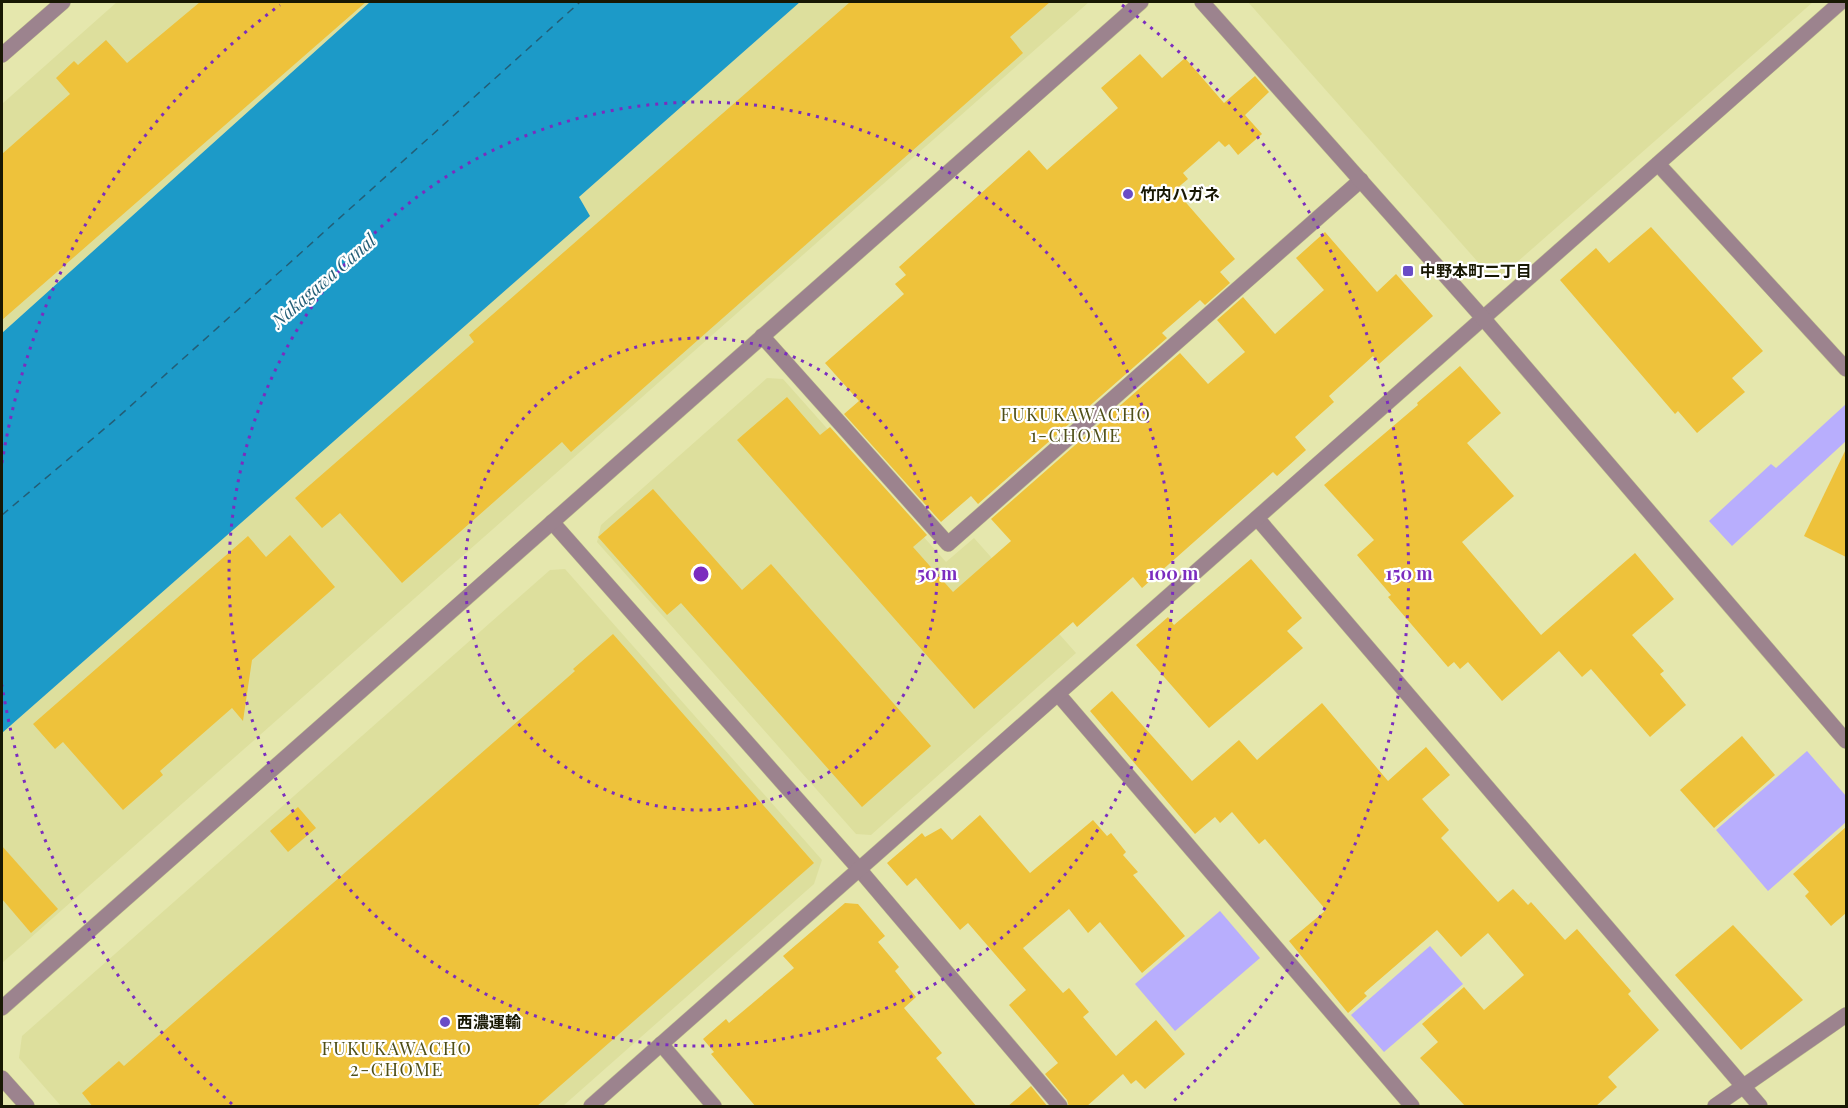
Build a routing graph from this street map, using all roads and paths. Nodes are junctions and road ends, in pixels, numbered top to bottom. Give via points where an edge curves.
1 (63, 2) edge
2 (1141, 2) edge
3 (1202, 2) edge
4 (1841, 2) edge
5 (2, 55) edge
6 (1658, 164) junction
7 (1361, 180) junction
8 (1483, 318) junction
9 (762, 336) junction
10 (1846, 369) edge
11 (1257, 518) junction
12 (552, 522) junction
13 (1058, 694) junction
14 (1846, 741) edge
15 (859, 870) junction
16 (2, 1008) edge
17 (1846, 1016) edge
18 (661, 1044) junction
19 (2, 1078) edge
20 (1743, 1087) junction
21 (27, 1107) edge
22 (591, 1107) edge
23 (714, 1107) edge
24 (1060, 1107) edge
25 (1412, 1107) edge
26 (1715, 1107) edge
27 (1760, 1107) edge

1 - 5 street
2 - 9 street
3 - 7 street
4 - 6 street
6 - 8 street
6 - 10 street
7 - 8 street
7 - 9 street via 948,544
8 - 11 street
8 - 14 street
9 - 12 street
11 - 13 street
11 - 20 street
12 - 15 street
12 - 16 street
13 - 15 street
13 - 25 street
15 - 18 street
15 - 24 street
17 - 20 street
18 - 22 street
18 - 23 street
19 - 21 street
20 - 26 street
20 - 27 street

